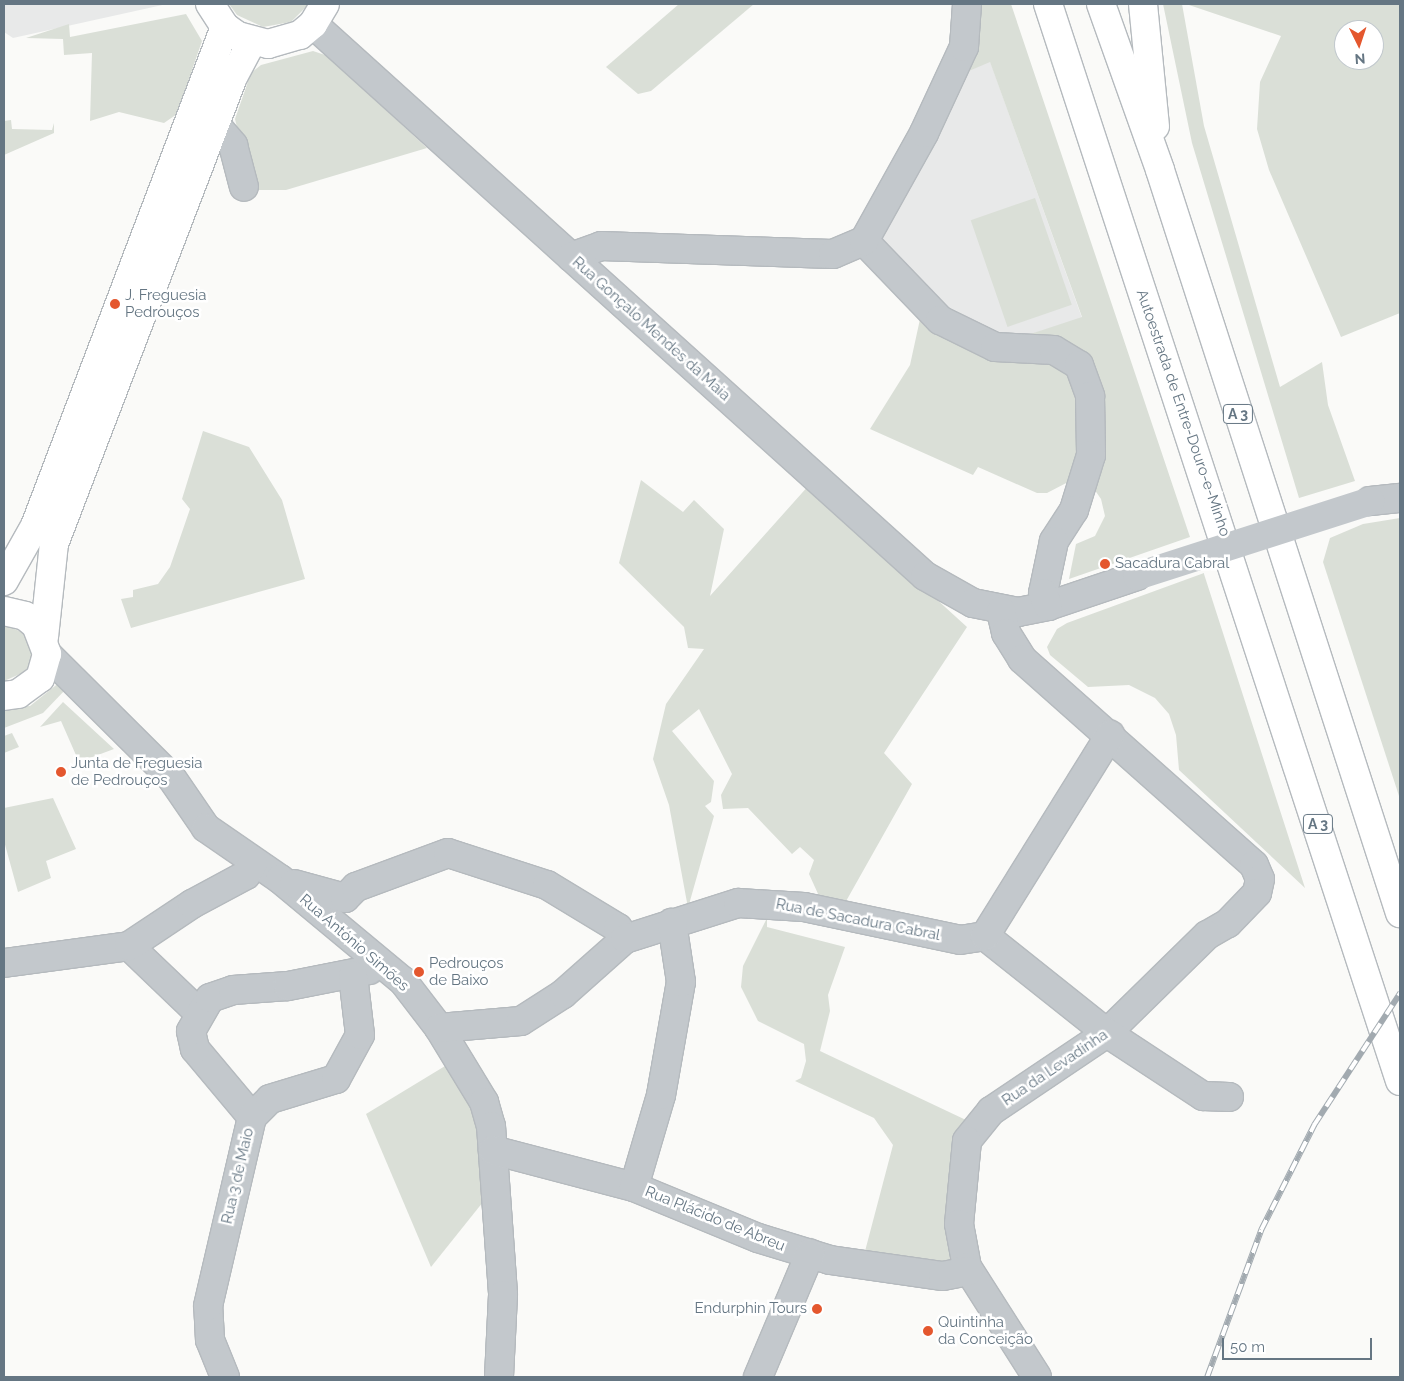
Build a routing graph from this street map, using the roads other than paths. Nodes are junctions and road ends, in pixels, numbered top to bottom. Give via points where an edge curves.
1 (210, 4) edge
2 (967, 4) edge
3 (1048, 4) edge
4 (1101, 4) edge
5 (1143, 4) edge
6 (319, 14) edge
7 (225, 27) junction
8 (252, 42) junction
9 (215, 124) junction
10 (1160, 170) junction
11 (244, 187) dead end
12 (864, 240) junction
13 (571, 257) junction
14 (1400, 498) edge
15 (4, 581) edge
16 (1048, 606) junction
17 (4, 611) edge
18 (1001, 611) junction
19 (45, 645) junction
20 (4, 696) edge
21 (1110, 735) junction
22 (253, 863) junction
23 (280, 879) junction
24 (1400, 913) edge
25 (672, 924) junction
26 (985, 936) junction
27 (625, 939) junction
28 (129, 946) junction
29 (4, 963) edge
30 (379, 964) junction
31 (353, 975) junction
32 (198, 1012) junction
33 (439, 1028) junction
34 (1107, 1034) junction
35 (1400, 1081) edge
36 (1229, 1097) dead end
37 (252, 1117) junction
38 (493, 1150) junction
39 (634, 1187) junction
40 (810, 1254) junction
41 (969, 1271) junction
42 (225, 1377) edge
43 (499, 1377) edge
44 (758, 1377) edge
45 (1037, 1377) edge

1 - 7 main road
2 - 12 street via 964,47 924,134
3 - 35 main road, Autoestrada de Entre-Douro-e-Minho / A 3
4 - 10 main road, A 3
5 - 10 main road
6 - 8 main road via 285,41
6 - 13 street, Rua Gonçalo Mendes da Maia
7 - 8 main road
7 - 15 main road via 35,526
8 - 9 main road
9 - 11 street via 233,145
9 - 19 main road via 54,544
10 - 24 main road, A 3
12 - 13 street via 833,254 601,246
12 - 16 street via 940,320 995,347 1054,350 1079,365 1090,396 1092,455 1074,510 1054,541 1043,593
13 - 18 street, Rua Gonçalo Mendes da Maia via 926,576 973,603
14 - 16 street, Rua Gonçalo Mendes da Maia, bridge via 1370,501
16 - 18 street, Rua Gonçalo Mendes da Maia
17 - 19 main road via 25,616
18 - 21 street via 1006,633 1022,659
19 - 20 main road via 35,683 18,694
19 - 22 street, Rua António Simões via 171,777 206,828
21 - 26 street
21 - 34 street, Rua da Levadinha via 1254,865 1260,879 1257,892 1228,923 1207,935
22 - 23 street, Rua António Simões
22 - 28 street via 246,876 192,904
23 - 27 street via 345,898 356,887 448,853 547,885 618,928
23 - 30 street, Rua António Simões
25 - 26 street, Rua de Sacadura Cabral via 716,908 759,903 804,907 960,940
25 - 27 street, Rua de Sacadura Cabral
25 - 39 street via 680,957 680,991 661,1095
26 - 34 street
27 - 33 street, Rua de Sacadura Cabral via 564,994 521,1022
28 - 29 street
28 - 32 street
30 - 31 street
30 - 33 street, Rua António Simões via 402,982
31 - 32 street via 233,990 210,998
31 - 37 street, Rua 3 de Maio via 360,1035 336,1079 270,1099
32 - 37 street via 192,1031 195,1049
33 - 38 street, Rua António Simões via 484,1102
34 - 36 street via 1203,1096
34 - 41 street, Rua da Levadinha via 991,1111 974,1129 964,1153 959,1224
37 - 42 street, Rua 3 de Maio via 208,1306 210,1340
38 - 39 street, Rua Plácido de Abreu
38 - 43 street, Rua António Simões via 504,1295
39 - 40 street, Rua Plácido de Abreu via 758,1238
40 - 41 street, Rua Plácido de Abreu via 943,1276
40 - 44 street
41 - 45 street, Rua da Levadinha via 998,1310

